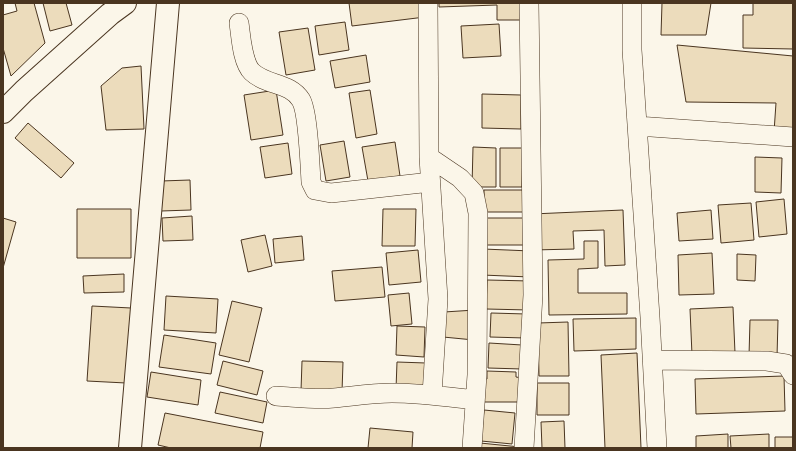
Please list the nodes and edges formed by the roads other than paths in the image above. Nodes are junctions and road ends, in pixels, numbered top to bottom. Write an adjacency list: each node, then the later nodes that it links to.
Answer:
1 (125, 3): 7 (main road)
2 (168, 3): 17 (main road)
3 (428, 3): 10 (street)
4 (529, 3): 19 (street)
5 (632, 3): 8 (street)
6 (238, 23): 11 (street)
7 (3, 112)
8 (637, 126): 9 (street); 12 (street)
9 (793, 137)
10 (429, 157): 11 (street); 16 (street)
11 (431, 182): 14 (street)
12 (652, 360): 13 (street); 20 (street)
13 (793, 375)
14 (432, 395): 15 (street); 16 (street)
15 (276, 396)
16 (475, 400): 18 (street)
17 (130, 448)
18 (472, 448)
19 (524, 448)
20 (657, 448)

